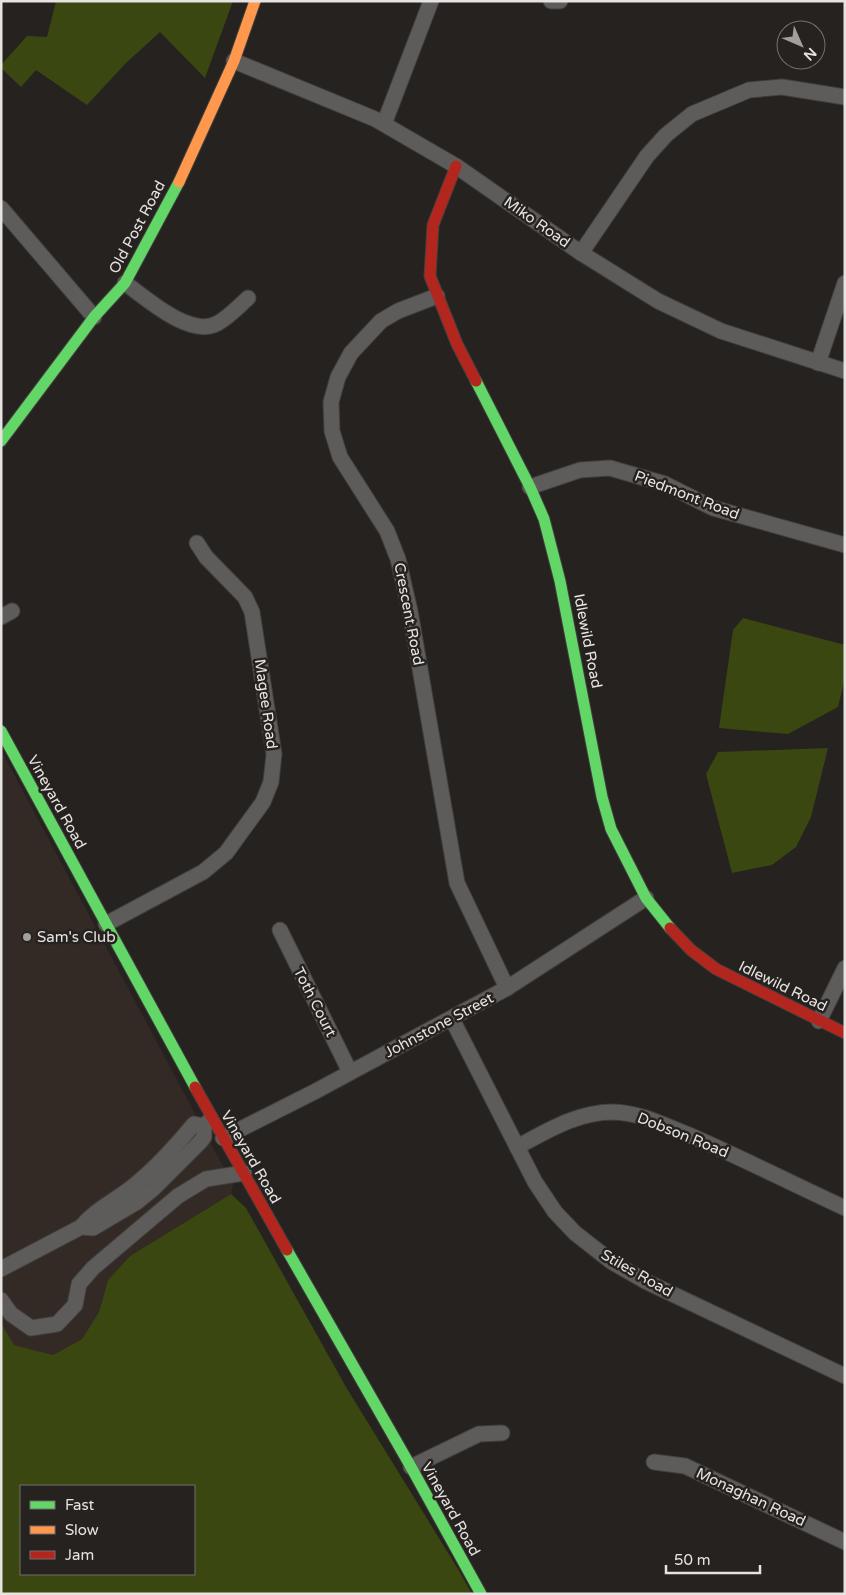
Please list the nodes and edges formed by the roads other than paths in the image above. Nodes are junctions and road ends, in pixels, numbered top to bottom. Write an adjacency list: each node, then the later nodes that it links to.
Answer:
1 (255, 1): 5 (street, Old Post Road)
2 (431, 1): 7 (street)
3 (551, 1): 4 (street)
4 (560, 1)
5 (234, 61): 7 (street, Miko Road); 11 (street, Old Post Road)
6 (845, 97): 10 (street)
7 (384, 124): 8 (street, Miko Road)
8 (456, 166): 10 (street, Miko Road); 13 (street, Idlewild Road)
9 (1, 208): 15 (street)
10 (581, 253): 16 (street, Miko Road)
11 (125, 283): 14 (street); 15 (street, Old Post Road)
12 (845, 283): 16 (street)
13 (437, 296): 19 (street, Idlewild Road); 27 (street, Crescent Road)
14 (248, 298)
15 (94, 317): 18 (street, Old Post Road)
16 (818, 363): 17 (street, Miko Road)
17 (845, 371)
18 (2, 440)
19 (530, 488): 21 (street, Piedmont Road); 23 (street, Idlewild Road)
20 (197, 543): 24 (street, Magee Road)
21 (845, 545)
22 (1, 731): 24 (street, Vineyard Road)
23 (646, 898): 27 (street, Johnstone Street); 29 (street, Idlewild Road)
24 (106, 924): 32 (street, Vineyard Road)
25 (280, 930): 31 (street, Toth Court)
26 (845, 968): 29 (street)
27 (507, 988): 28 (street, Johnstone Street)
28 (452, 1018): 31 (street, Johnstone Street); 34 (street, Stiles Road)
29 (818, 1020): 30 (street, Idlewild Road)
30 (845, 1033)
31 (350, 1072): 33 (street, Johnstone Street)
32 (208, 1122): 33 (street, Vineyard Road); 37 (street)
33 (223, 1138): 35 (street, Vineyard Road)
34 (517, 1147): 36 (street, Dobson Road); 39 (street, Stiles Road)
35 (244, 1173): 38 (street); 42 (street, Vineyard Road)
36 (845, 1208)
37 (1, 1269)
38 (1, 1300)
39 (845, 1376)
40 (502, 1433): 42 (street)
41 (654, 1462): 43 (street, Monaghan Road)
42 (411, 1467): 44 (street, Vineyard Road)
43 (845, 1542)
44 (481, 1594)

